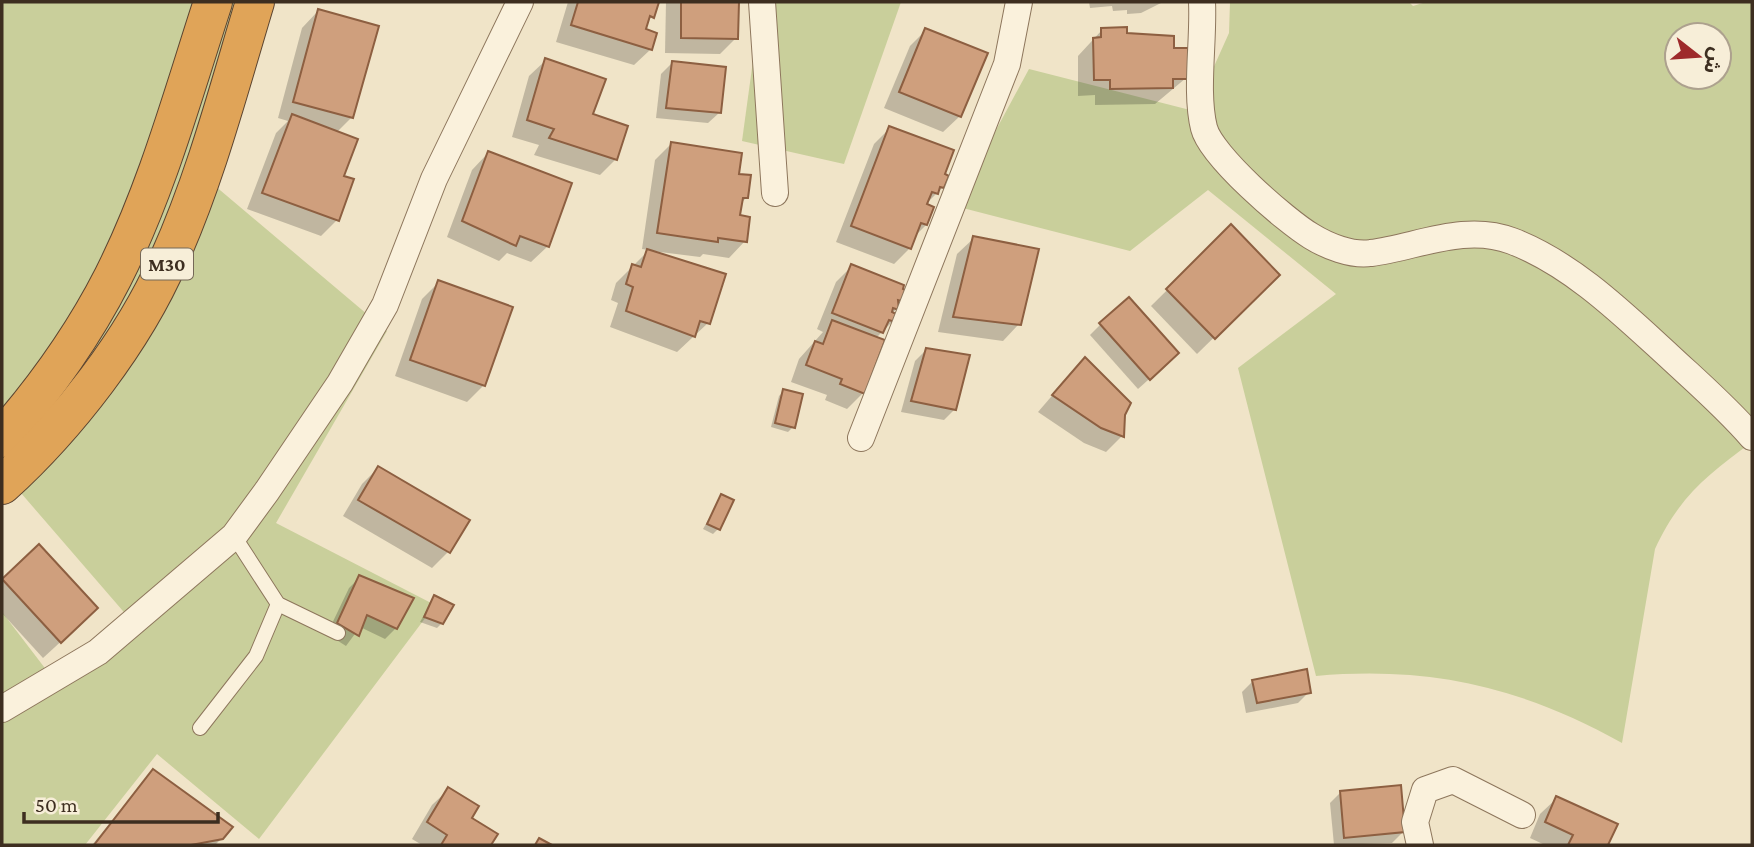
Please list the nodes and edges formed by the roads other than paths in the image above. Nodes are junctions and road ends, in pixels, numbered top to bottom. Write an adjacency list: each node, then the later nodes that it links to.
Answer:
1 (213, 2): 9 (highway, M30)
2 (256, 2): 11 (highway, M30)
3 (520, 2): 12 (street)
4 (762, 2): 7 (street)
5 (1019, 2): 10 (street)
6 (1202, 2): 8 (street)
7 (775, 193)
8 (1752, 437)
9 (2, 438)
10 (861, 438)
11 (2, 485)
12 (234, 536): 13 (lane); 15 (street)
13 (278, 604): 14 (lane); 16 (lane)
14 (338, 633)
15 (2, 709)
16 (200, 728)
17 (1522, 815): 18 (street)
18 (1420, 845)

